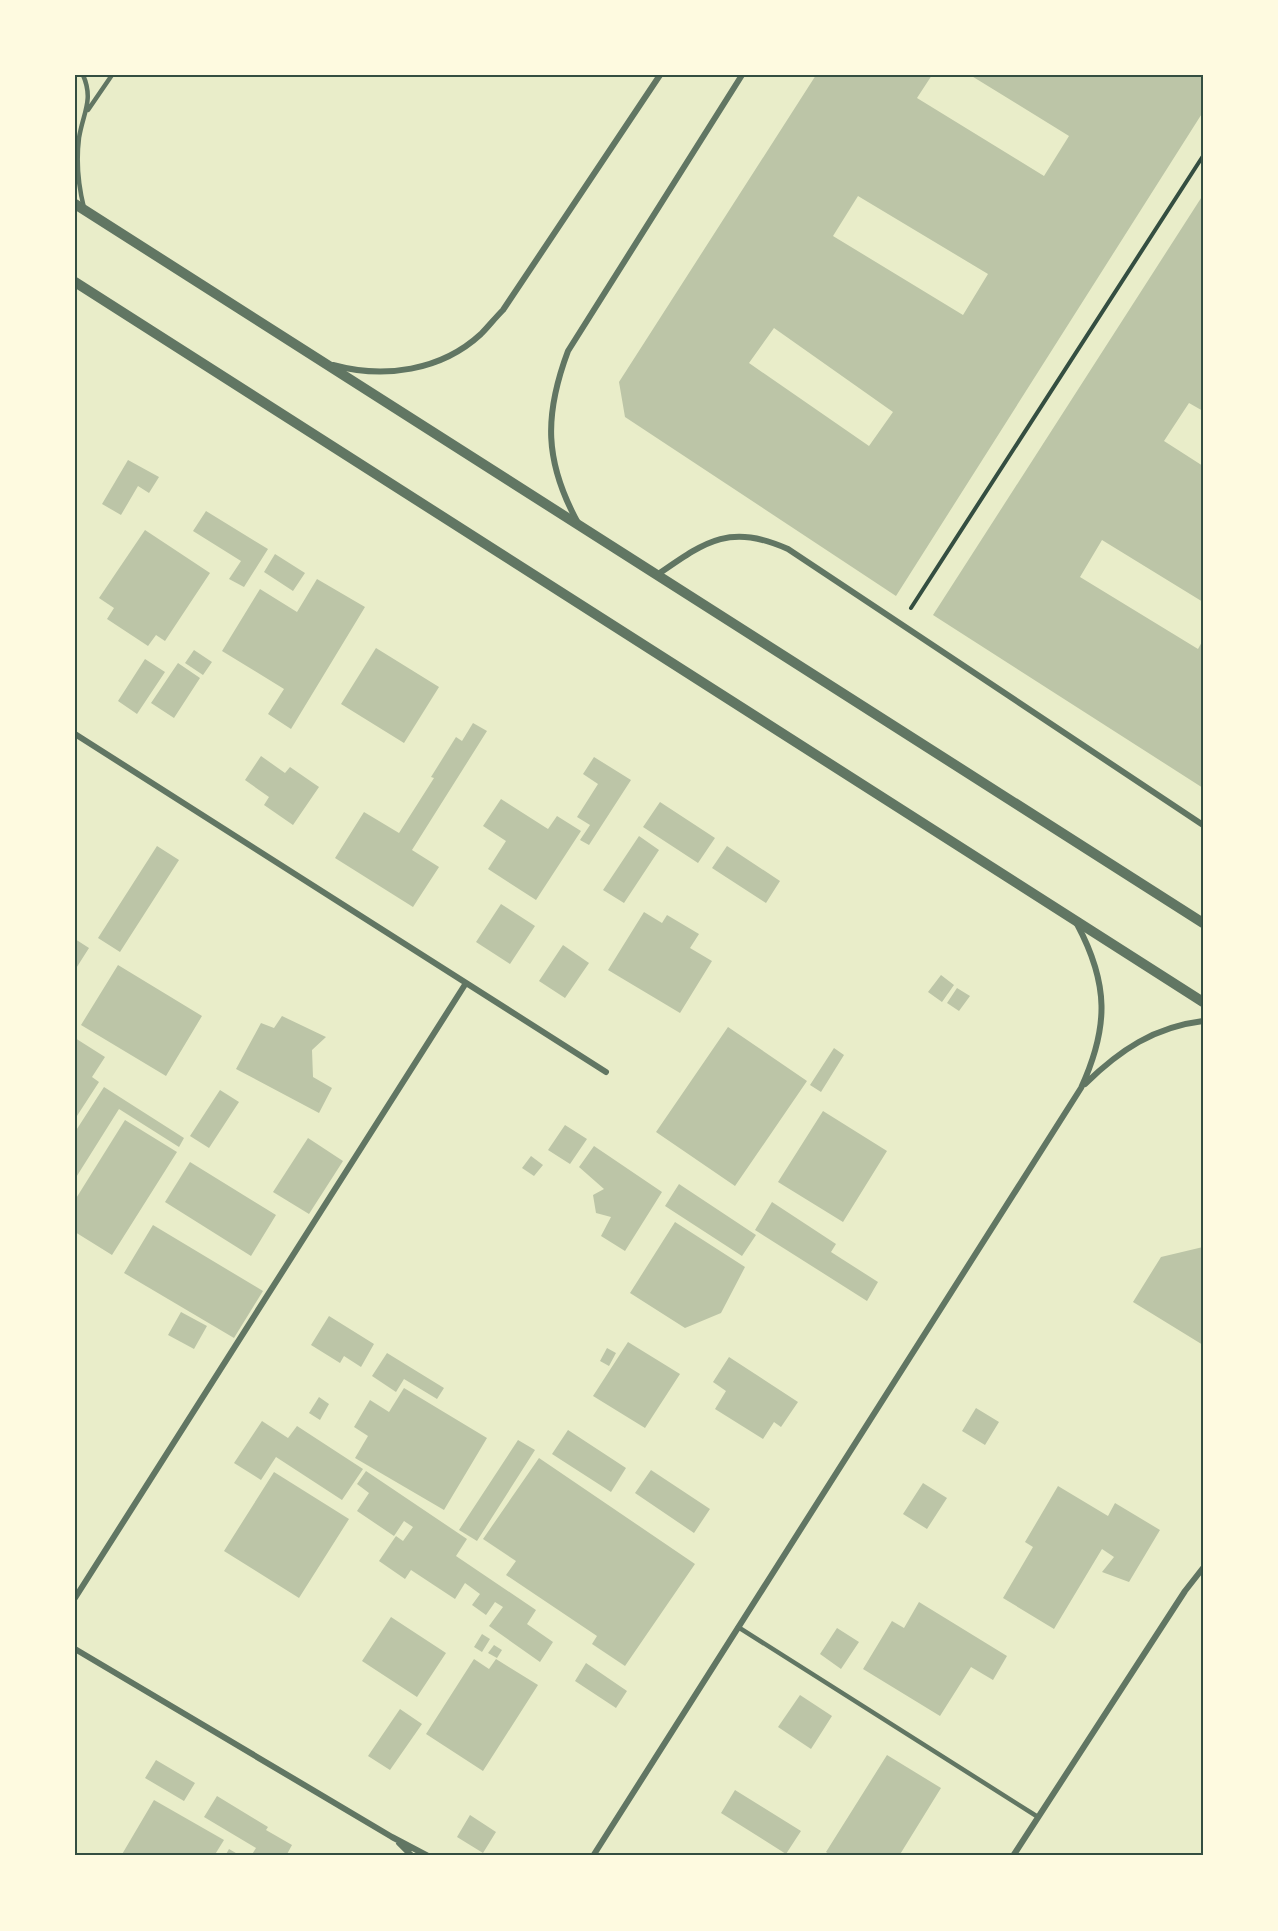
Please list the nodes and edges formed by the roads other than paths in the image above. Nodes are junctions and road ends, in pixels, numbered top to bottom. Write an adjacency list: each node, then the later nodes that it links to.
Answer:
1 (83, 75): 5 (lane)
2 (112, 75): 5 (lane)
3 (660, 75): 8 (street)
4 (742, 75): 9 (street)
5 (86, 112): 6 (lane)
6 (80, 207): 8 (street)
7 (75, 282): 13 (street)
8 (321, 362): 9 (street)
9 (580, 526): 10 (street)
10 (657, 575): 12 (street); 14 (street)
11 (75, 734): 15 (street)
12 (1203, 825)
13 (1076, 922): 16 (street); 19 (street)
14 (1203, 923)
15 (466, 983): 18 (street); 21 (street)
16 (1203, 1002)
17 (1203, 1021): 19 (street)
18 (606, 1072)
19 (1081, 1088): 22 (street)
20 (1203, 1569): 24 (street)
21 (75, 1598)
22 (738, 1627): 24 (lane); 28 (street)
23 (75, 1649): 25 (street)
24 (1038, 1817): 29 (street)
25 (392, 1837): 26 (street); 27 (street)
26 (412, 1856)
27 (428, 1856)
28 (593, 1856)
29 (1013, 1856)

